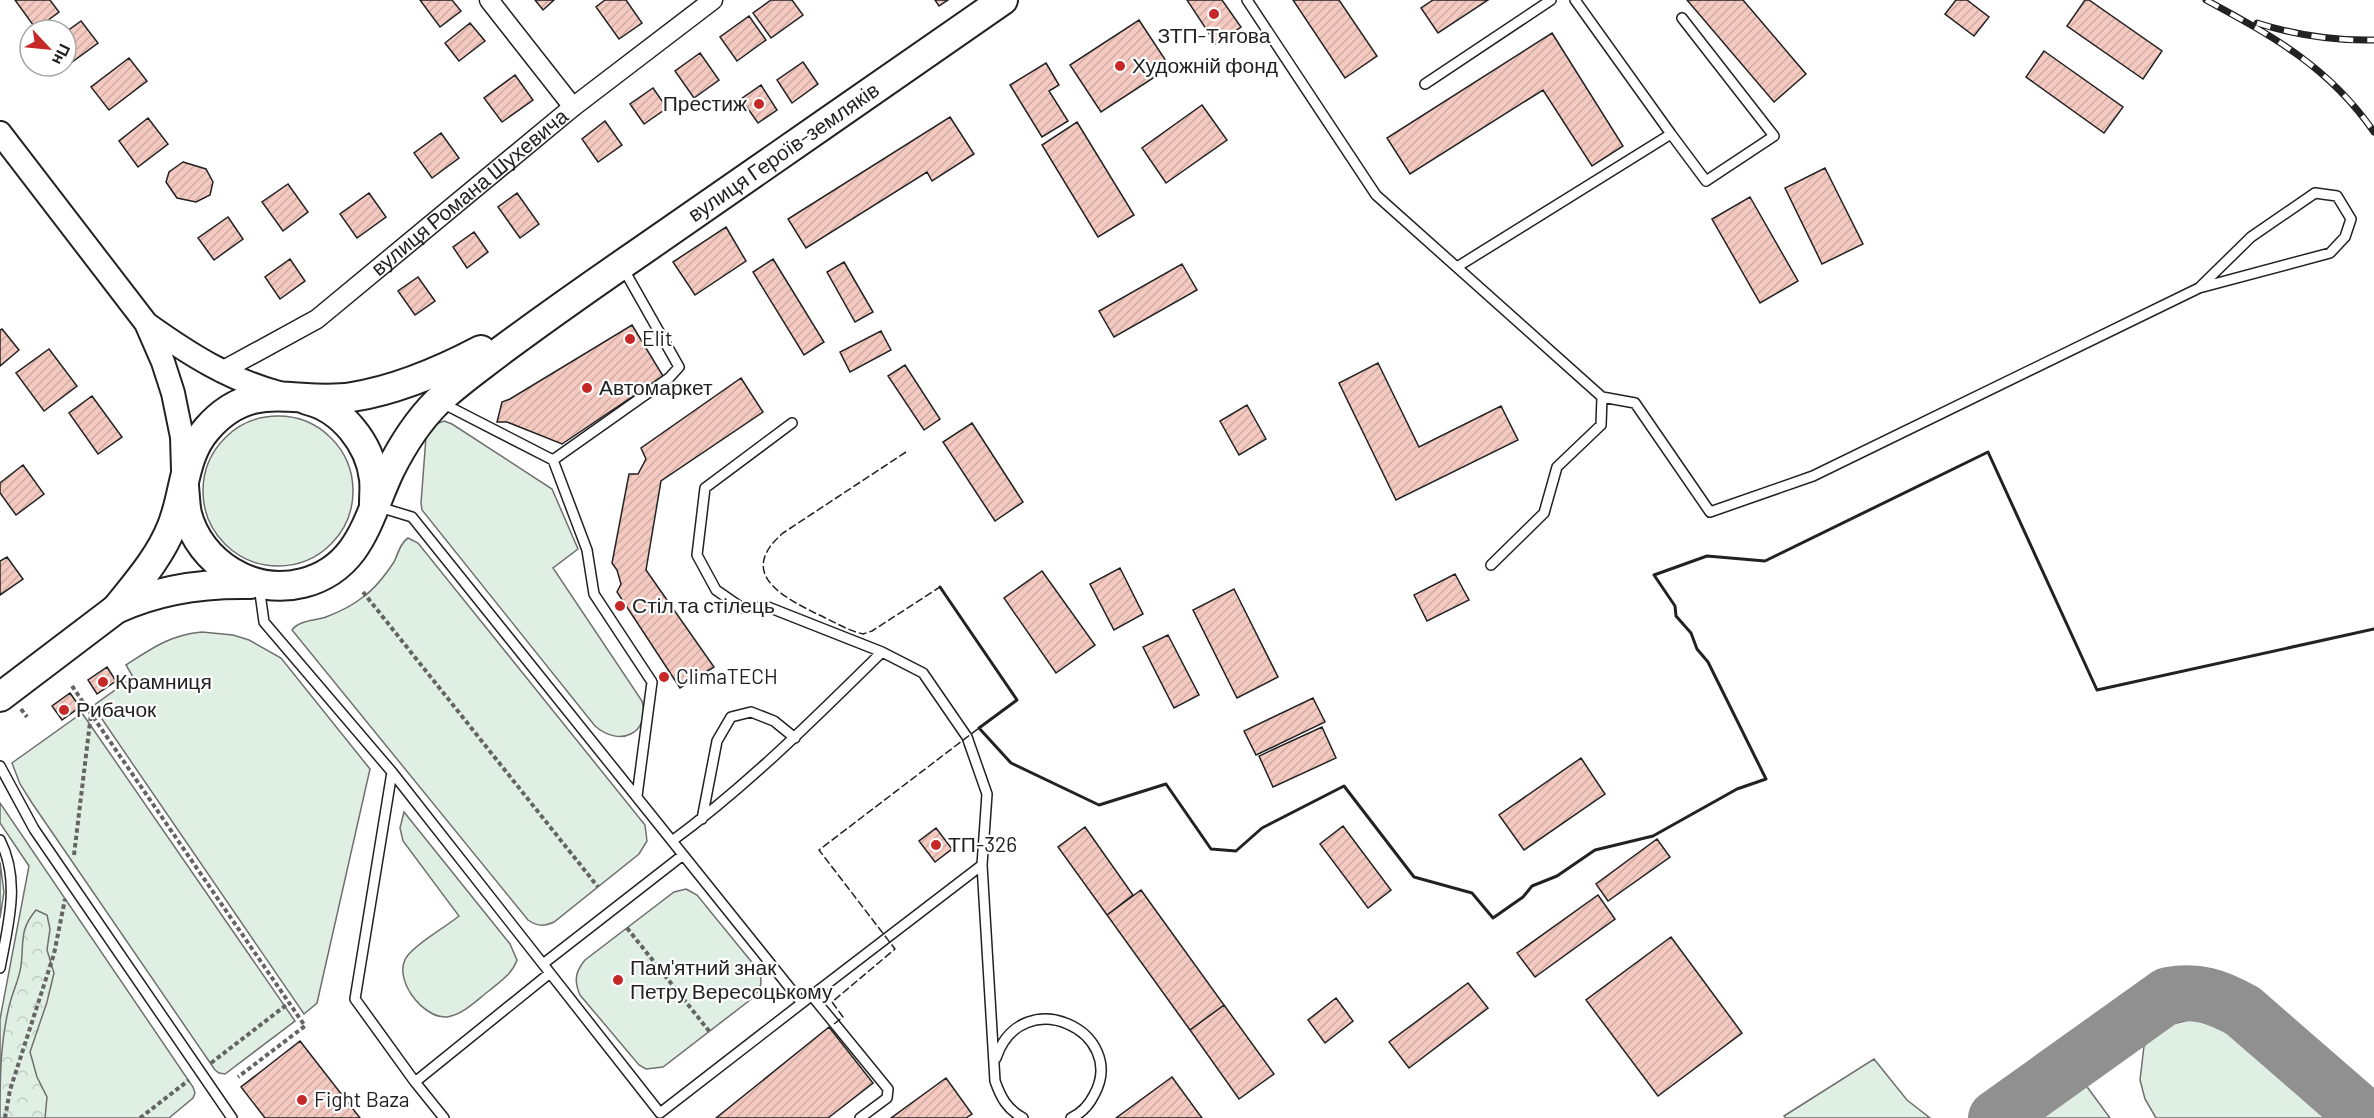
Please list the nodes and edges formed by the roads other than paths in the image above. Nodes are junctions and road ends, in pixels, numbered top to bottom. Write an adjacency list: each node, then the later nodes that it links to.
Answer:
1 (489, 0): 9 (street)
2 (713, 0): 9 (street, вулиця Романа Шухевича)
3 (1003, 0): 12 (main road, вулиця Героїв-земляків)
4 (1247, 0): 13 (lane)
5 (1551, 0): 8 (lane)
6 (1575, 0): 11 (lane)
7 (1682, 18): 11 (lane)
8 (1425, 84)
9 (573, 107): 17 (street, вулиця Романа Шухевича)
10 (0, 133): 16 (street)
11 (1671, 134): 13 (lane)
12 (622, 265): 15 (main road, вулиця Героїв-земляків); 22 (lane)
13 (1457, 267): 19 (lane)
14 (2199, 288): 14 (lane); 19 (lane)
15 (564, 304): 18 (main road); 20 (main road)
16 (146, 323): 17 (street); 23 (street)
17 (220, 372): 18 (street)
18 (289, 396): 23 (main road); 24 (main road)
19 (1602, 397): 25 (lane)
20 (437, 402): 22 (lane); 24 (main road)
21 (792, 423): 28 (lane)
22 (553, 459): 33 (lane)
23 (184, 486): 26 (main road); 27 (main road)
24 (374, 505): 26 (main road); 33 (lane)
25 (1491, 565)
26 (258, 584): 27 (main road); 32 (lane)
27 (116, 609): 29 (main road)
28 (882, 652): 30 (lane); 38 (lane)
29 (0, 697)
30 (795, 738): 34 (lane); 34 (lane)
31 (0, 766): 48 (lane)
32 (392, 772): 39 (lane); 45 (lane)
33 (637, 796): 36 (lane)
34 (702, 819): 36 (lane)
35 (0, 840): 40 (lane)
36 (672, 841): 37 (lane)
37 (683, 855): 39 (lane); 43 (lane)
38 (982, 865): 42 (lane); 44 (lane)
39 (543, 964): 41 (lane)
40 (0, 968)
41 (550, 973): 45 (lane); 46 (lane)
42 (812, 996): 43 (lane); 50 (lane)
43 (802, 1003): 46 (lane)
44 (995, 1063): 47 (lane); 52 (lane)
45 (415, 1082): 49 (lane)
46 (656, 1115)
47 (1008, 1115): 51 (lane)
48 (232, 1118)
49 (444, 1118)
50 (861, 1118)
51 (1023, 1118)
52 (1071, 1118)

